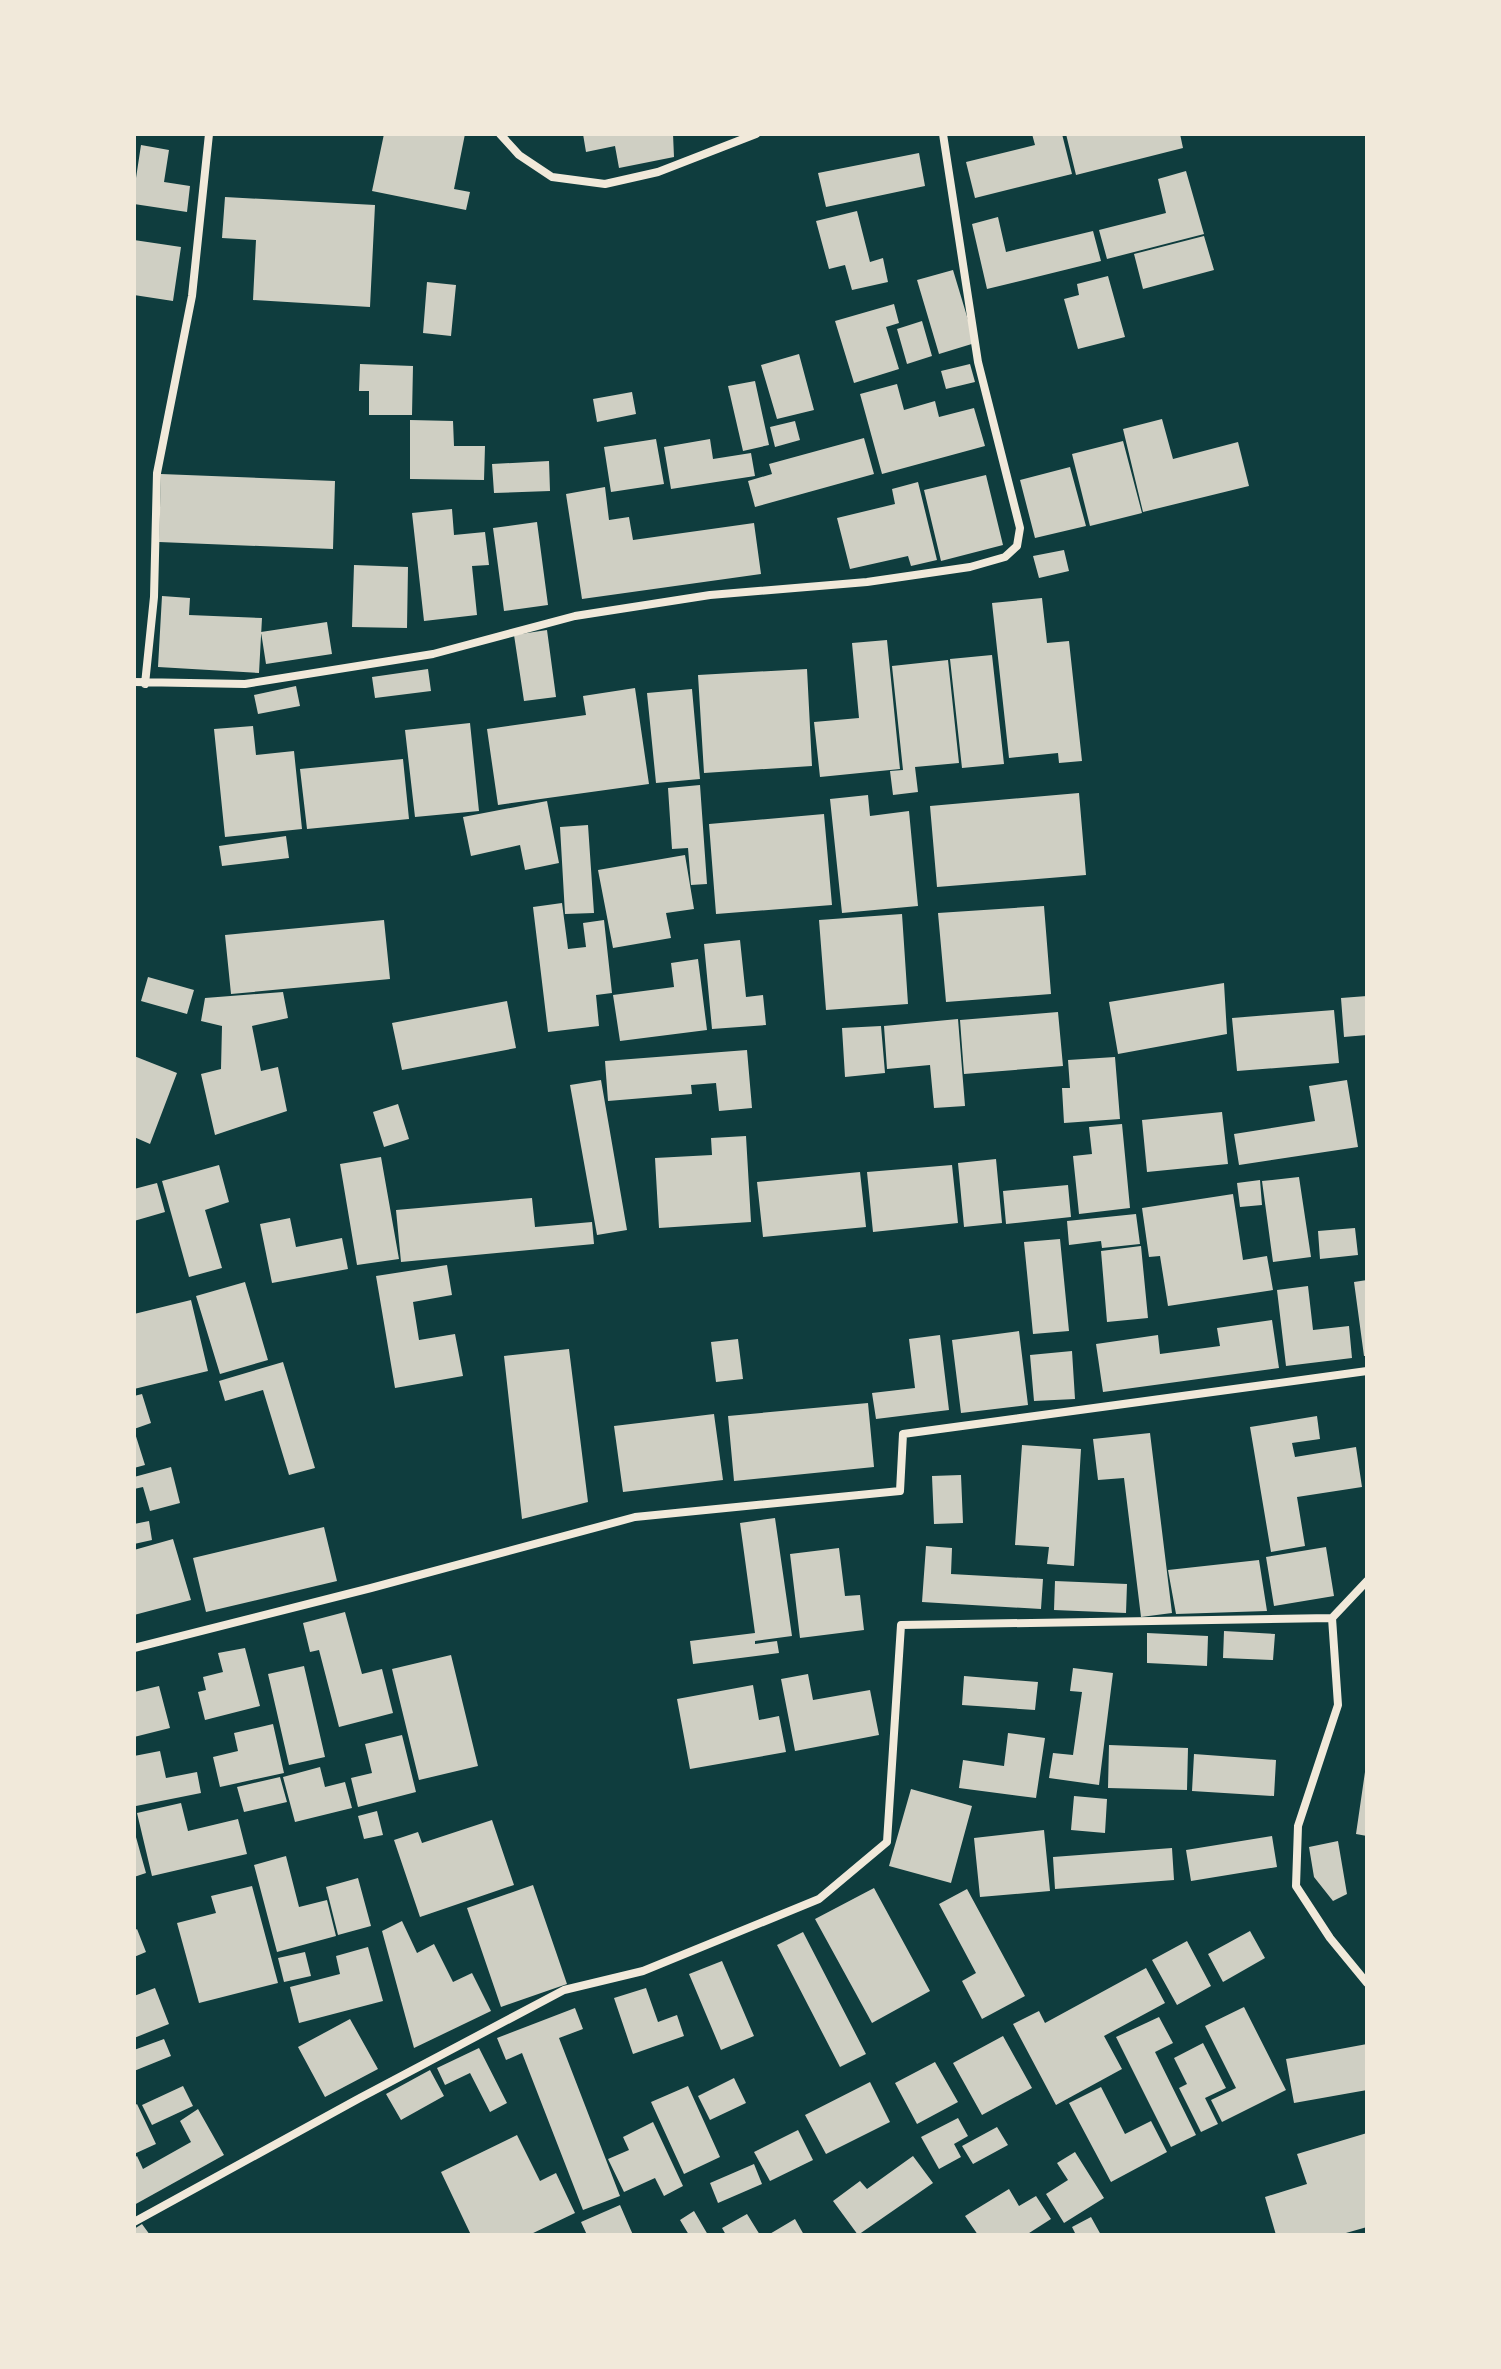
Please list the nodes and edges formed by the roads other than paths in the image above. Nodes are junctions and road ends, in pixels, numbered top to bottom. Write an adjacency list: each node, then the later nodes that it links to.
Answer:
1 (209, 134): 6 (street)
2 (500, 134): 3 (street)
3 (756, 134)
4 (943, 134): 6 (street)
5 (134, 682): 6 (street)
6 (145, 684)
7 (1367, 1371): 10 (street)
8 (1367, 1581): 9 (street)
9 (1332, 1618): 11 (street); 12 (street)
10 (134, 1648)
11 (1367, 1983)
12 (134, 2222)

